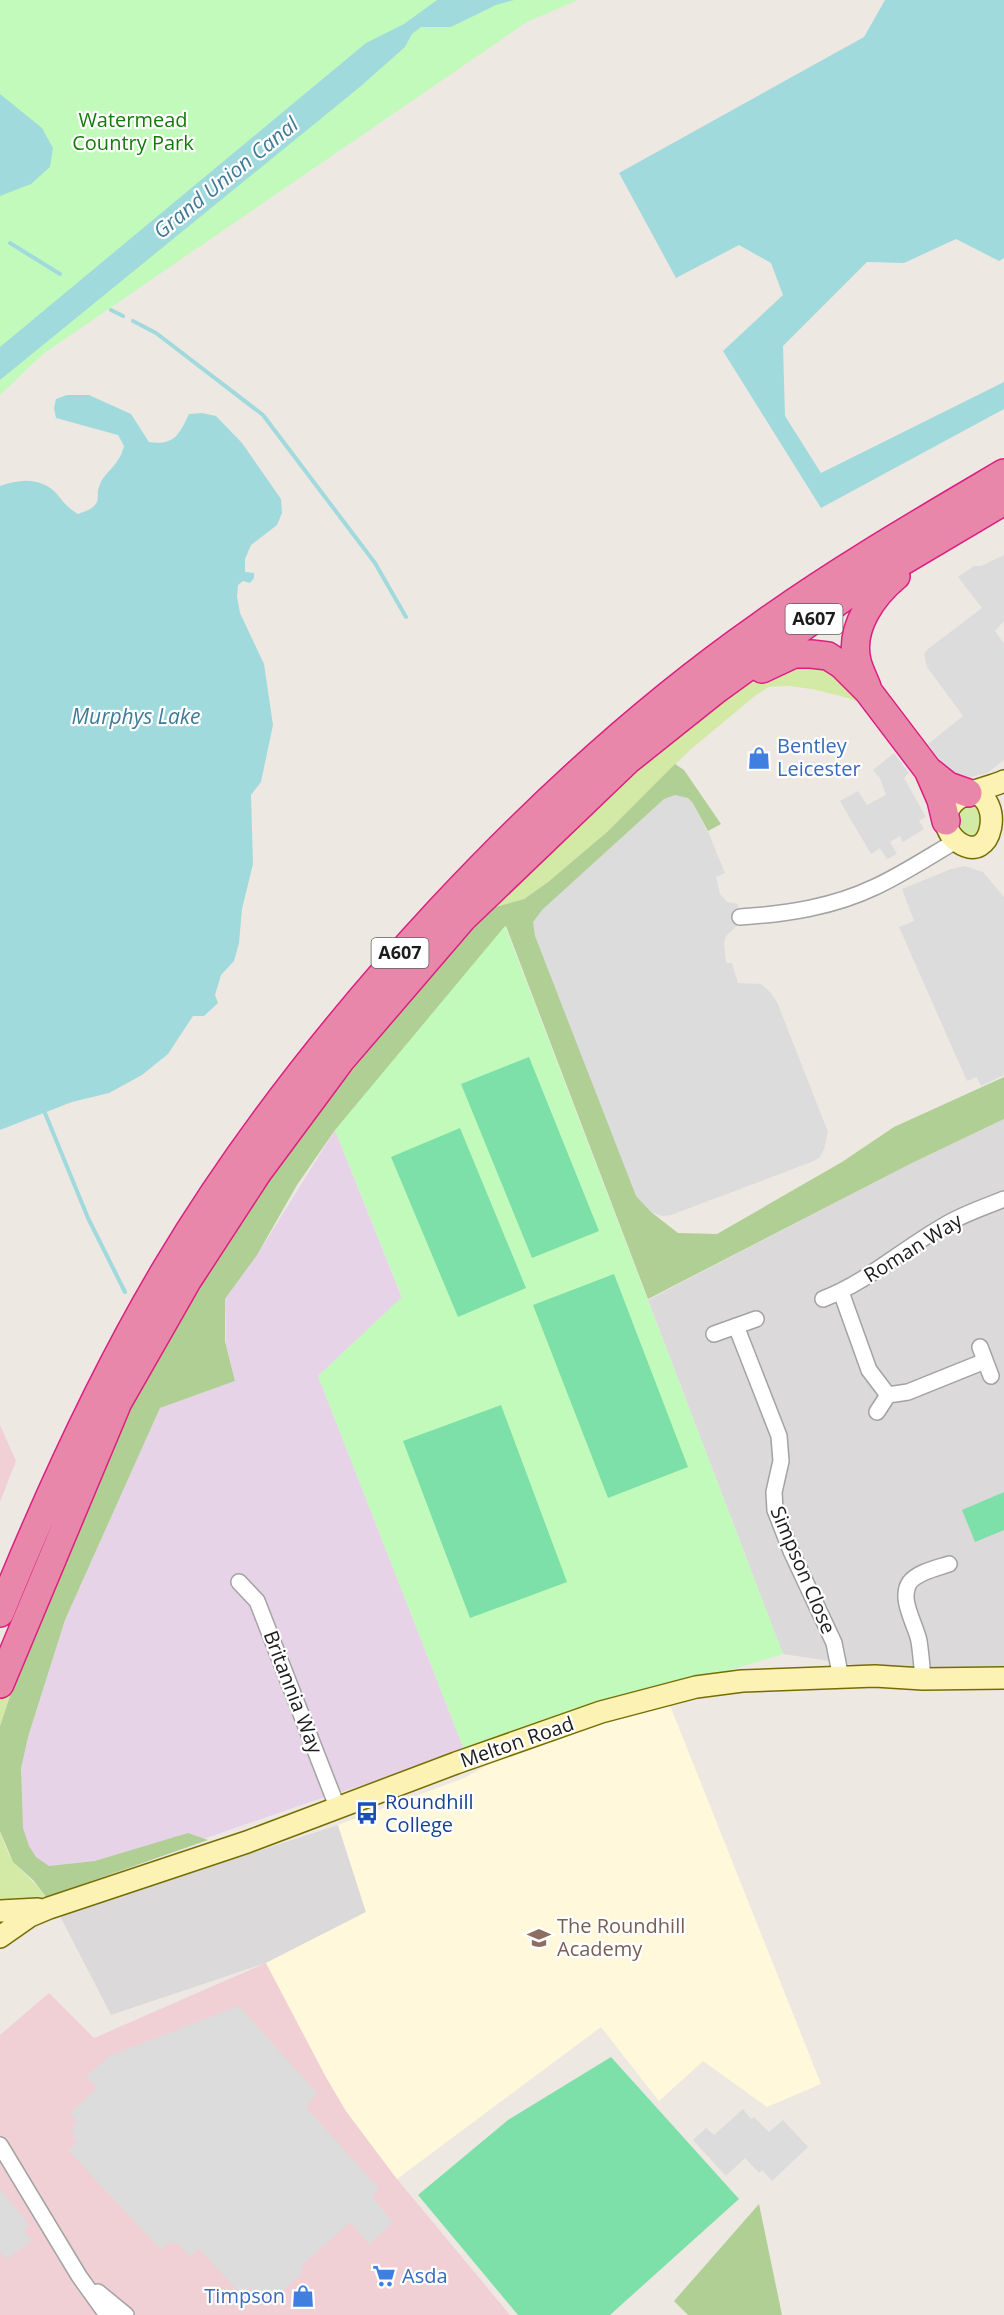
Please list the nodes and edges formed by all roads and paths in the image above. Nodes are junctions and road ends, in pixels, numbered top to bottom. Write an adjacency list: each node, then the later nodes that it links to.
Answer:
1 (1004, 473): 23 (highway, A607)
2 (1004, 501): 3 (highway, A607)
3 (937, 541): 4 (highway); 5 (highway, A607)
4 (868, 691): 5 (highway); 6 (highway)
5 (697, 705): 27 (highway, A607)
6 (928, 770): 8 (highway); 10 (highway)
7 (1004, 781): 8 (street)
8 (970, 793): 9 (street); 10 (street)
9 (1002, 814): 10 (street)
10 (951, 831): 11 (street)
11 (740, 917)
12 (1004, 1199): 13 (street, Roman Way)
13 (841, 1292): 14 (street, Roman Way); 19 (street)
14 (823, 1299)
15 (756, 1319): 16 (street)
16 (736, 1326): 17 (street); 25 (street, Simpson Close)
17 (714, 1334)
18 (991, 1376): 19 (street)
19 (888, 1395): 20 (street)
20 (877, 1412)
21 (949, 1564): 26 (street)
22 (238, 1582): 28 (street, Britannia Way)
23 (0, 1613)
24 (1004, 1677): 26 (street, Melton Road)
25 (841, 1678): 26 (street, Melton Road); 28 (street, Melton Road)
26 (923, 1679)
27 (0, 1684)
28 (338, 1809): 29 (street, Melton Road)
29 (50, 1908): 30 (street, Melton Road); 31 (street, Melton Road)
30 (0, 1911)
31 (0, 1937)
32 (0, 2145): 33 (street)
33 (79, 2276): 34 (street); 35 (street)
34 (107, 2315)
35 (126, 2315)

